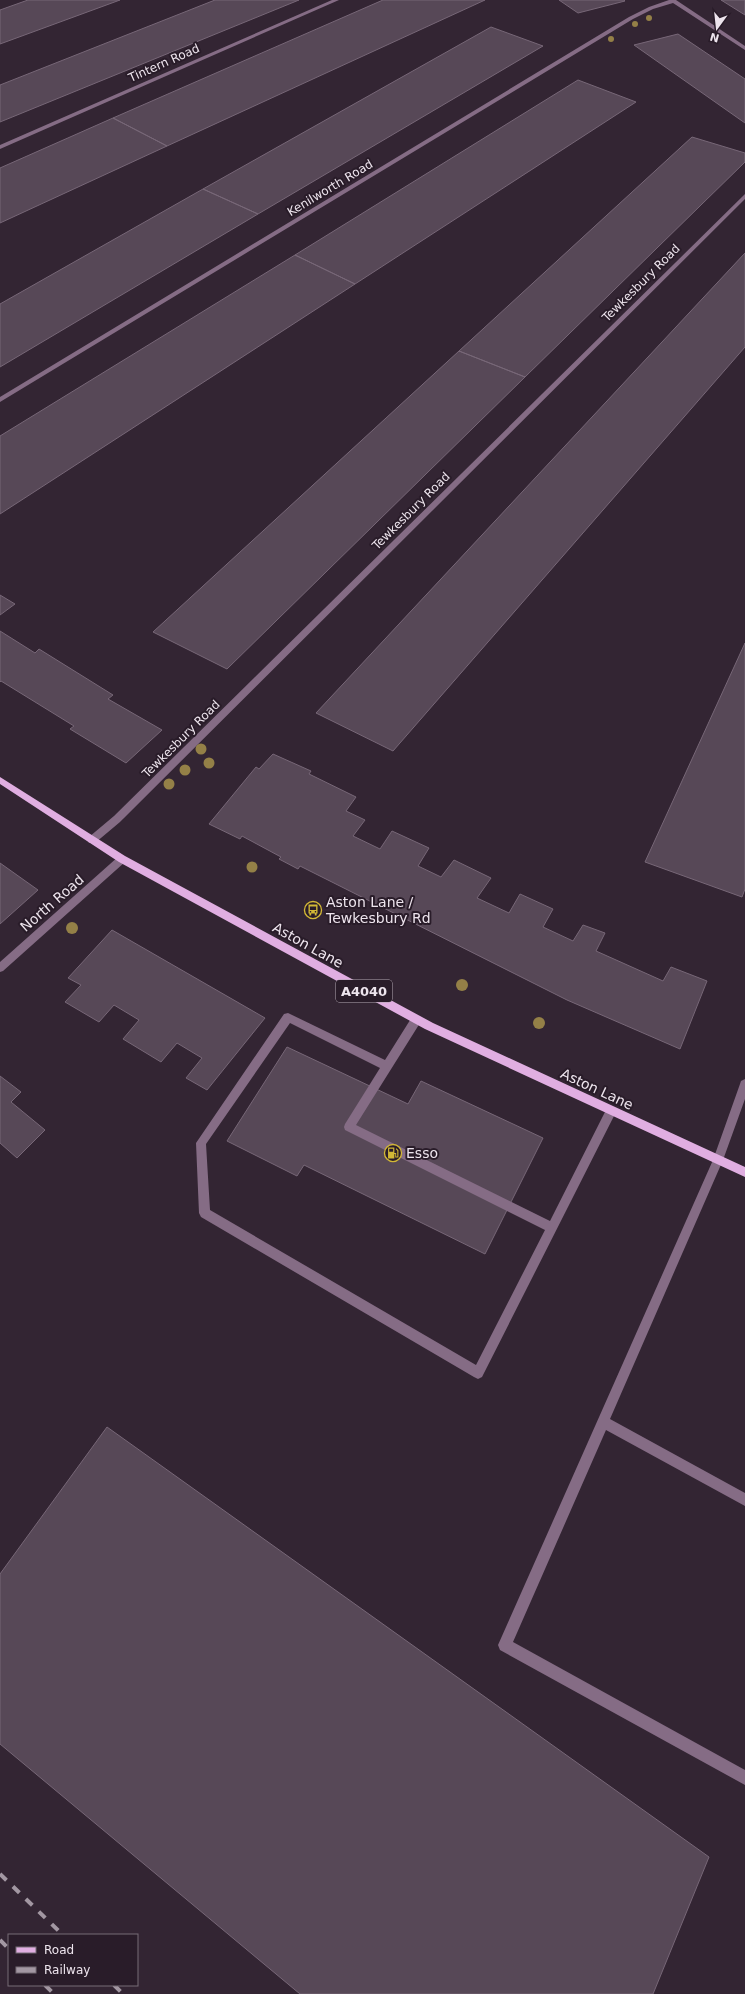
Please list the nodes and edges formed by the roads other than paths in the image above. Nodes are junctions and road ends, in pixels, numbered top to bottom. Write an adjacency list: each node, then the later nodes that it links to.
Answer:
1 (336, 0): 4 (street, Tintern Road)
2 (673, 0): 3 (street); 6 (street, Kenilworth Road)
3 (745, 48)
4 (0, 147)
5 (745, 196): 8 (street, Tewkesbury Road)
6 (0, 400)
7 (0, 780): 8 (main road, Aston Lane / A4040)
8 (92, 840): 9 (main road, Aston Lane / A4040)
9 (122, 859): 10 (street, North Road); 11 (main road, Aston Lane / A4040)
10 (0, 968)
11 (416, 1020): 12 (street); 14 (main road, Aston Lane / A4040)
12 (387, 1066): 17 (street); 17 (street)
13 (745, 1084): 15 (street)
14 (611, 1111): 15 (main road, Aston Lane / A4040); 17 (street)
15 (718, 1160): 16 (main road, Aston Lane / A4040); 18 (street)
16 (745, 1172)
17 (552, 1228)
18 (603, 1422): 19 (street); 20 (street)
19 (745, 1500)
20 (745, 1778)

